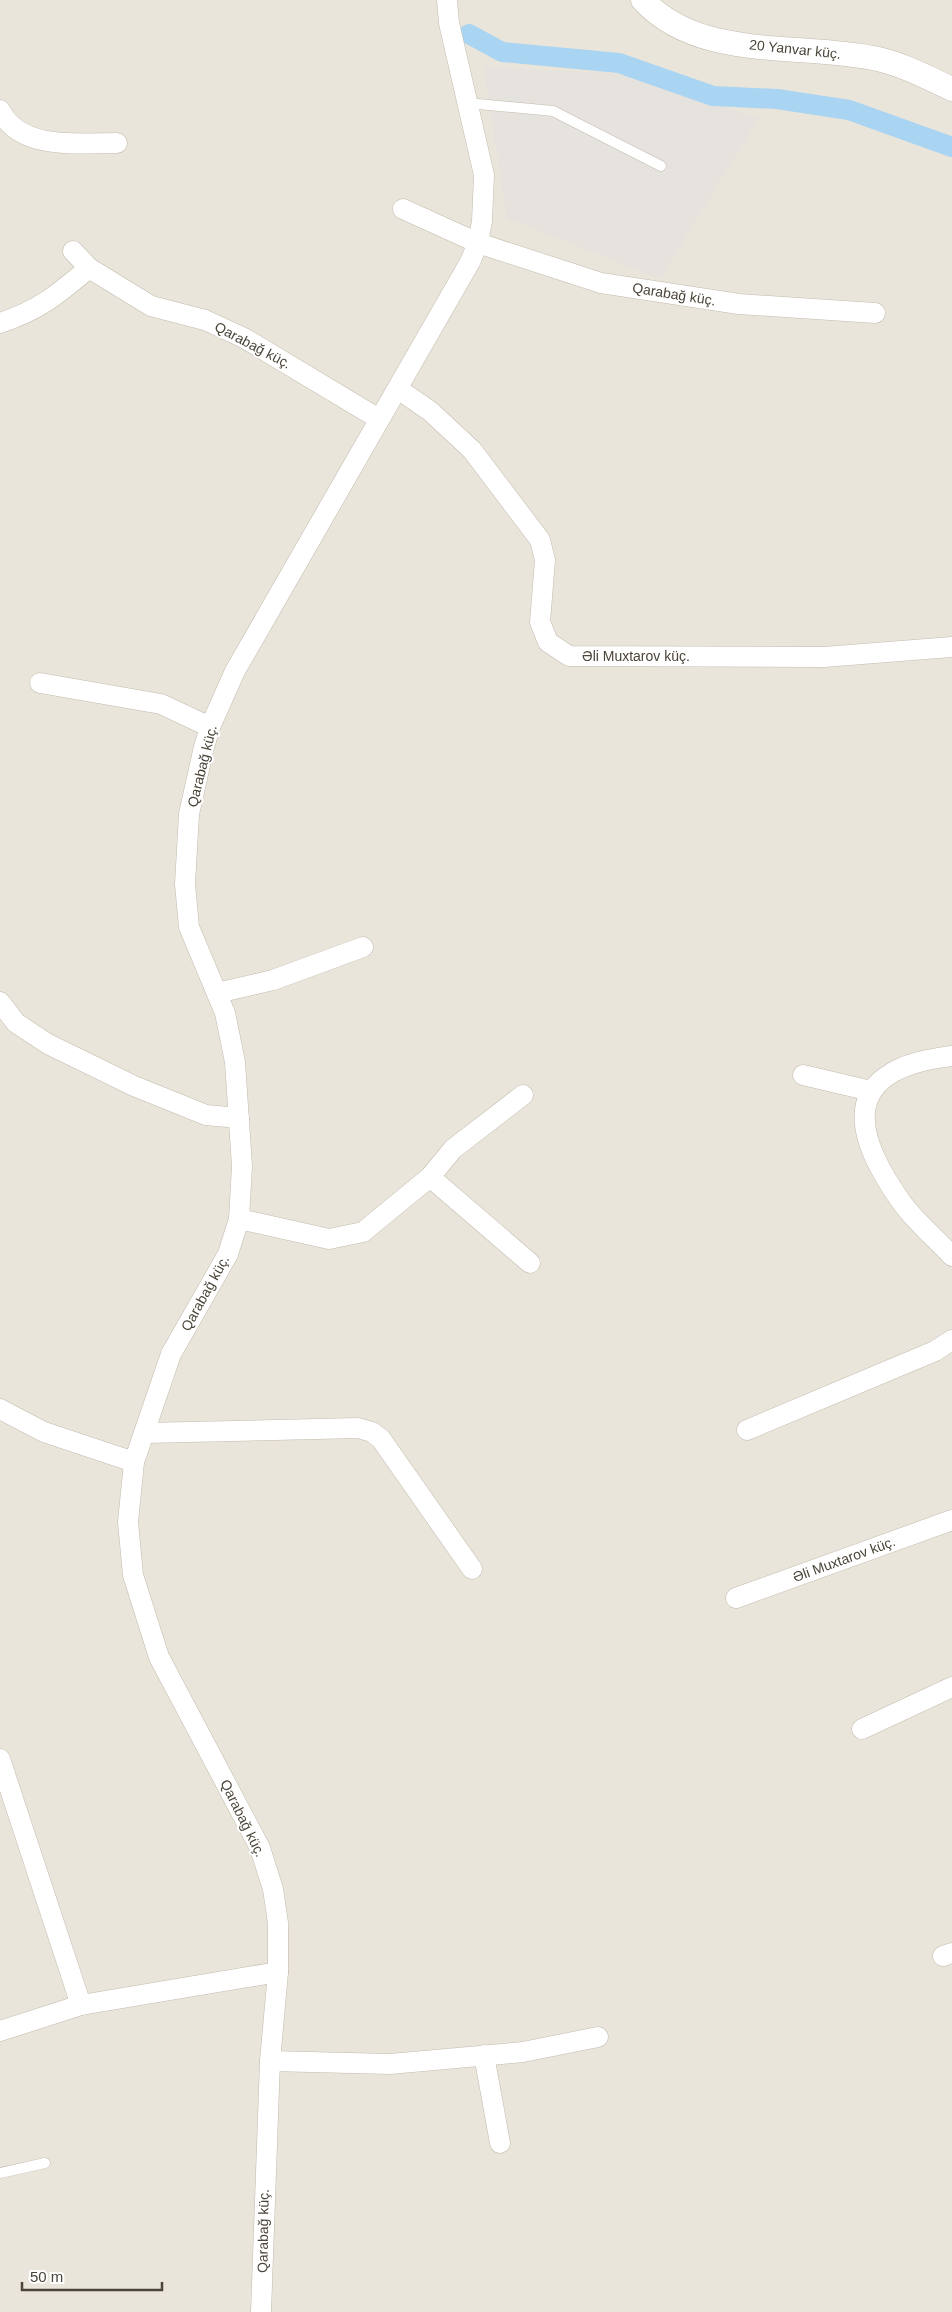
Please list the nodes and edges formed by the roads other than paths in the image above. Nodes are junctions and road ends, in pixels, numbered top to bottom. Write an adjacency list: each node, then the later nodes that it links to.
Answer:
1 (447, 0): 4 (street, Qarabağ küç.)
2 (643, 0): 3 (street, 20 Yanvar küç.)
3 (952, 89)
4 (467, 103): 7 (lane); 9 (street, Qarabağ küç.)
5 (0, 110): 6 (street)
6 (116, 143)
7 (661, 166)
8 (403, 210): 9 (street, Qarabağ küç.)
9 (478, 242): 12 (street, Qarabağ küç.); 14 (street, Qarabağ küç.)
10 (73, 251): 11 (street, Qarabağ küç.)
11 (89, 268): 13 (street); 15 (street, Qarabağ küç.)
12 (875, 314)
13 (0, 323)
14 (398, 389): 15 (street, Qarabağ küç.); 16 (street, Əli Muxtarov küç.)
15 (379, 419): 18 (street, Qarabağ küç.)
16 (952, 647)
17 (40, 683): 18 (street)
18 (210, 727): 20 (street, Qarabağ küç.)
19 (363, 947): 20 (street)
20 (216, 993): 26 (street, Qarabağ küç.)
21 (0, 1002): 26 (street)
22 (952, 1056): 24 (street)
23 (803, 1075): 24 (street)
24 (871, 1091): 29 (street)
25 (523, 1095): 27 (street)
26 (239, 1118): 28 (street, Qarabağ küç.)
27 (430, 1177): 28 (street); 30 (street)
28 (239, 1219): 34 (street, Qarabağ küç.)
29 (952, 1256)
30 (530, 1264)
31 (952, 1340): 33 (street)
32 (0, 1409): 35 (street)
33 (746, 1430)
34 (144, 1433): 35 (street, Qarabağ küç.); 37 (street)
35 (134, 1462): 42 (street, Qarabağ küç.)
36 (952, 1520): 38 (street, Əli Muxtarov küç.)
37 (472, 1569)
38 (736, 1598)
39 (952, 1687): 40 (street)
40 (862, 1728)
41 (0, 1759): 43 (street)
42 (278, 1972): 43 (street); 47 (street, Qarabağ küç.)
43 (81, 2005): 44 (street)
44 (0, 2031)
45 (598, 2037): 46 (street)
46 (484, 2056): 47 (street); 48 (street)
47 (270, 2061): 51 (street, Qarabağ küç.)
48 (500, 2143)
49 (45, 2164): 50 (lane)
50 (0, 2173)
51 (261, 2312)

